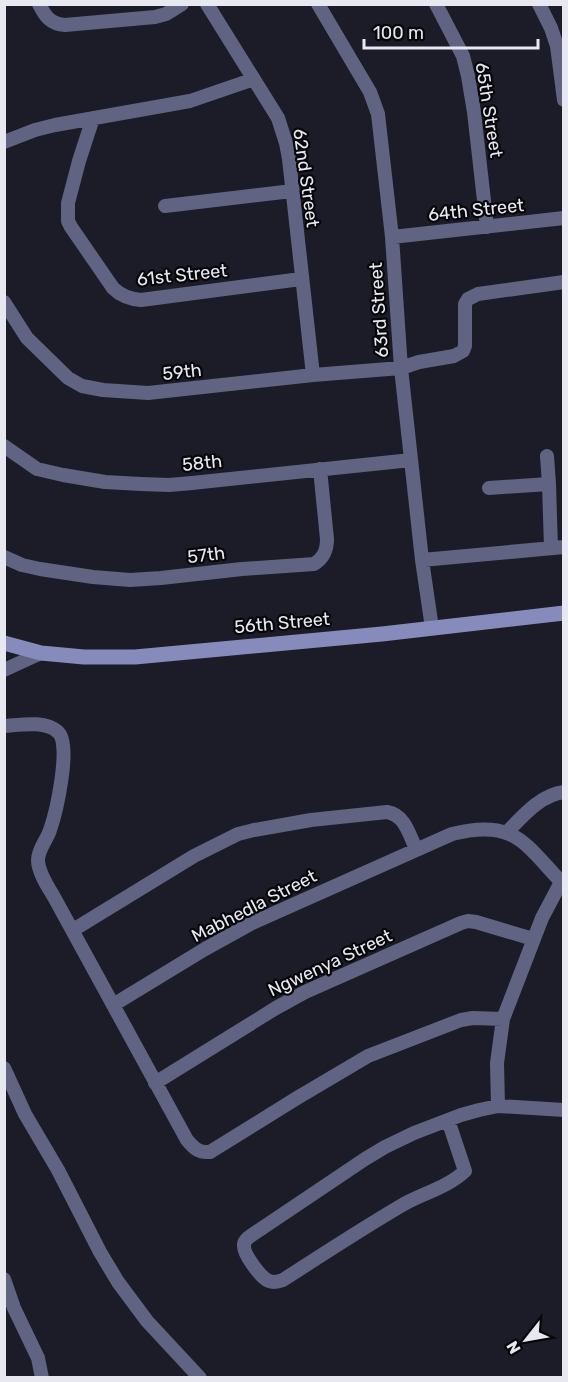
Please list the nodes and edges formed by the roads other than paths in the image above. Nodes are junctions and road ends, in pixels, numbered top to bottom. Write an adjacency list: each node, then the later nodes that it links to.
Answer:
1 (39, 4): 2 (street)
2 (182, 4)
3 (207, 4): 7 (street, 62nd Street)
4 (318, 4): 15 (street, 63rd Street)
5 (436, 4): 14 (street, 65th Street)
6 (539, 4): 8 (street)
7 (254, 79): 9 (street); 11 (street, 62nd Street)
8 (564, 100)
9 (93, 118): 10 (street); 16 (street, 61st Street)
10 (4, 142)
11 (292, 191): 12 (street); 16 (street, 62nd Street)
12 (165, 206)
13 (564, 219): 14 (street, 64th Street)
14 (487, 227): 15 (street, 64th Street)
15 (392, 237): 19 (street, 63rd Street)
16 (301, 279): 20 (street, 62nd Street)
17 (564, 282): 19 (street, 59th)
18 (4, 302): 20 (street, 59th)
19 (401, 368): 20 (street, 59th); 23 (street, 63rd Street)
20 (313, 375)
21 (4, 446): 24 (street, 58th)
22 (547, 456): 25 (street)
23 (411, 460): 24 (street, 58th); 29 (street, 63rd Street)
24 (320, 469): 28 (street, 57th)
25 (549, 484): 26 (street); 27 (street)
26 (489, 488)
27 (557, 547): 29 (street)
28 (4, 557)
29 (422, 560): 31 (street, 63rd Street)
30 (564, 613): 31 (street, 56th Street)
31 (432, 628): 33 (street, 56th Street)
32 (4, 643): 33 (street, 56th Street)
33 (41, 653): 34 (street)
34 (4, 670)
35 (4, 726): 40 (street)
36 (564, 792): 37 (street)
37 (507, 832): 38 (street, Mabhedla Street); 39 (street)
38 (416, 849): 40 (street); 42 (street, Mabhedla Street)
39 (562, 883): 41 (street)
40 (72, 930): 42 (street)
41 (534, 939): 43 (street); 45 (street, Ngwenya Street)
42 (113, 1005): 45 (street)
43 (503, 1019): 45 (street); 46 (street)
44 (4, 1068): 51 (street)
45 (155, 1083)
46 (498, 1106): 47 (street); 48 (street)
47 (564, 1110)
48 (448, 1120): 48 (street)
49 (4, 1279): 50 (street)
50 (42, 1377)
51 (200, 1377)

